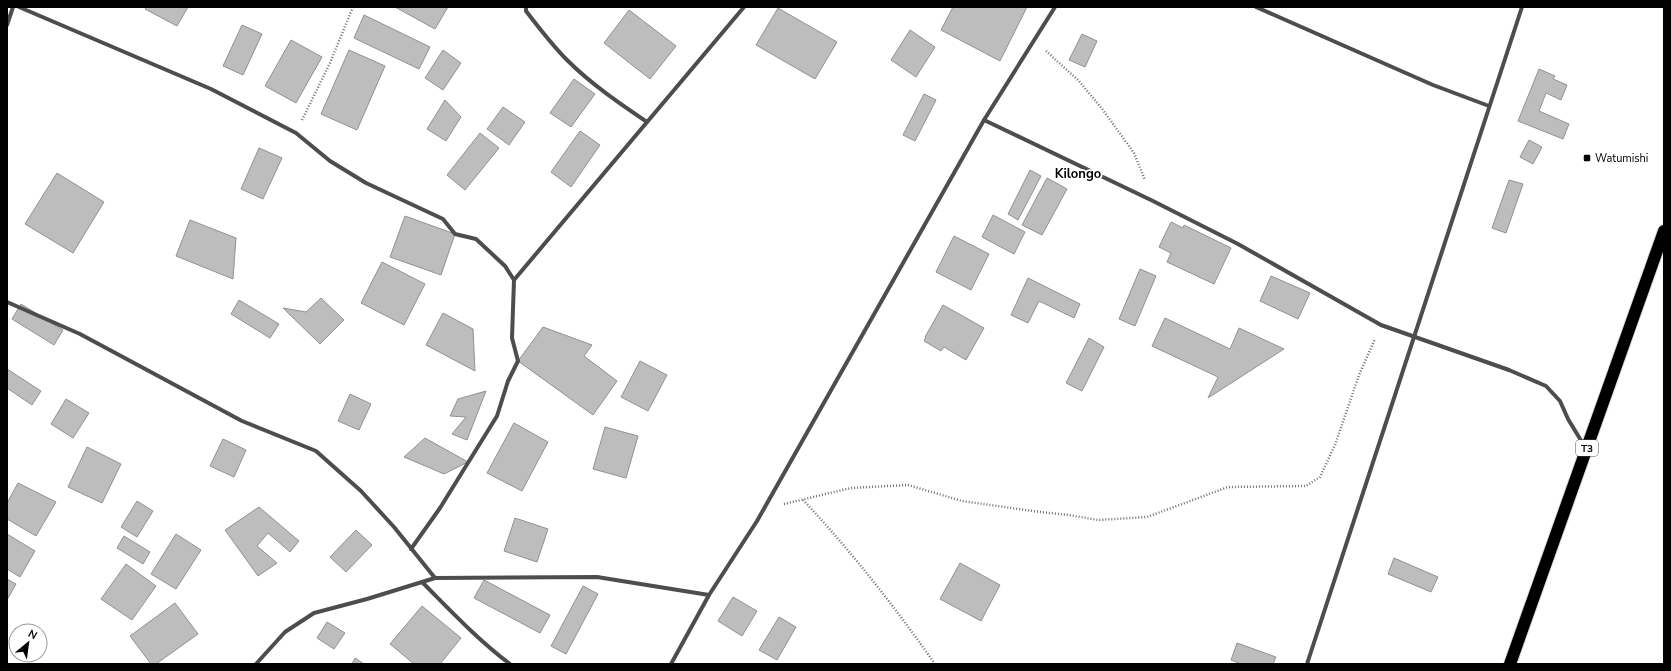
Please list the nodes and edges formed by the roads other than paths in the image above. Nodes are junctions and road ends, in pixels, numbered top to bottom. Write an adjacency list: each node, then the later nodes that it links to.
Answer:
1 (13, 7): 8 (street)
2 (19, 7): 13 (street)
3 (526, 7): 11 (street)
4 (744, 7): 11 (street)
5 (1055, 7): 10 (street)
6 (1256, 7): 9 (street)
7 (1522, 7): 9 (street)
8 (7, 25)
9 (1489, 106): 15 (street)
10 (984, 120): 15 (street); 20 (street)
11 (647, 122): 13 (street)
12 (1664, 232): 16 (highway, T3)
13 (514, 280): 17 (street)
14 (7, 302): 17 (street)
15 (1414, 337): 16 (street); 24 (street)
16 (1586, 449): 25 (highway, T3)
17 (411, 549): 18 (street)
18 (435, 578): 19 (street); 20 (street)
19 (422, 582): 21 (street); 22 (street)
20 (709, 595): 23 (street)
21 (256, 664)
22 (510, 664)
23 (671, 664)
24 (1306, 664)
25 (1510, 664)

